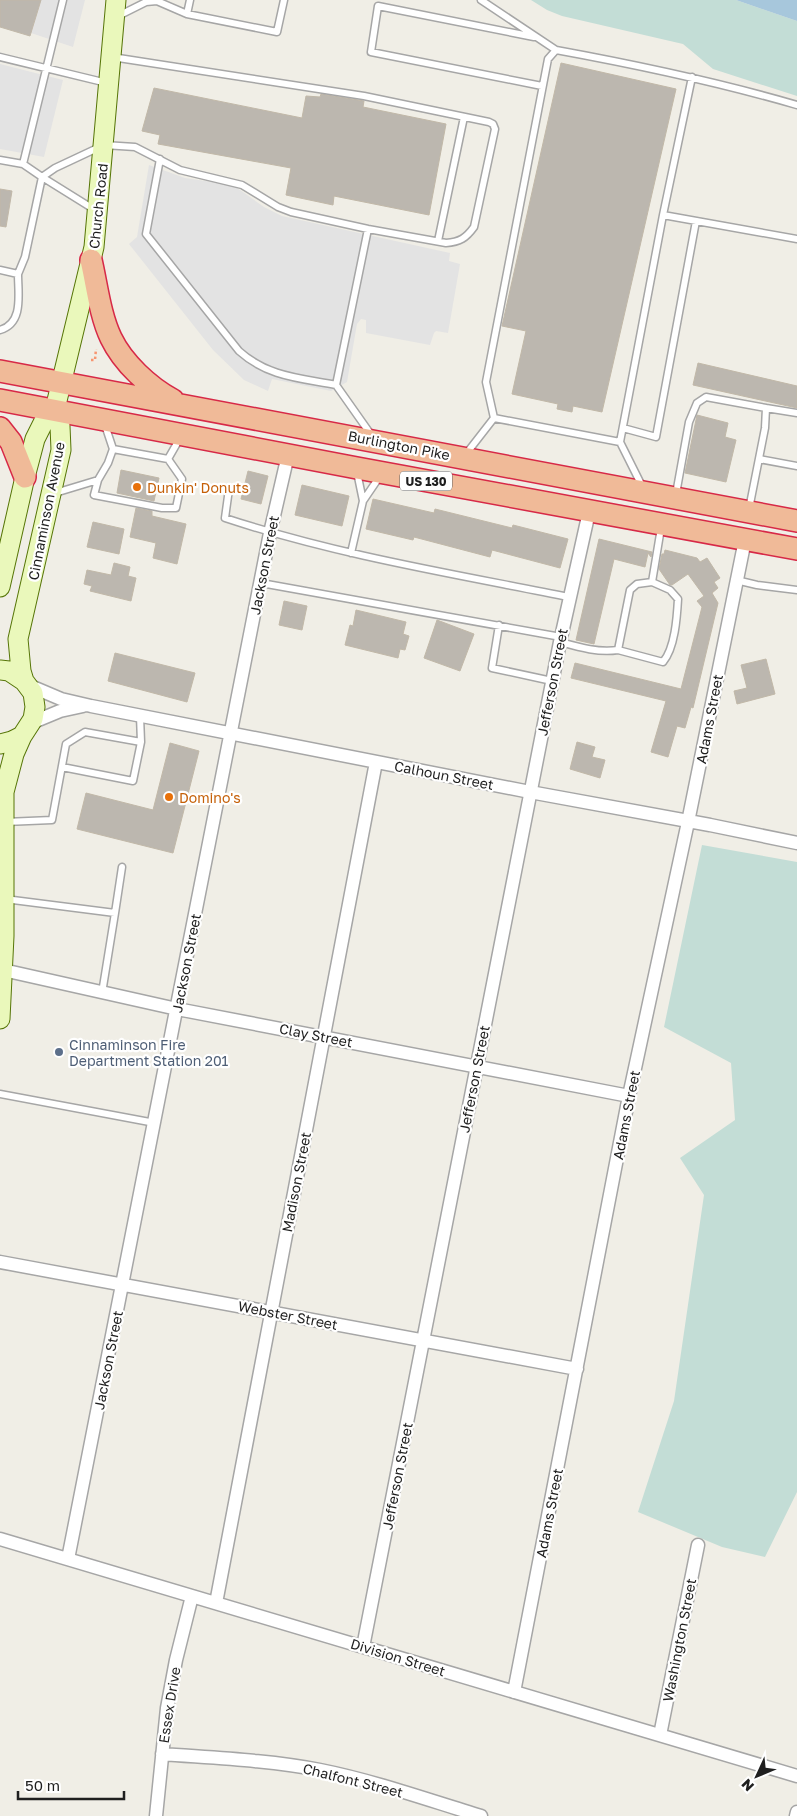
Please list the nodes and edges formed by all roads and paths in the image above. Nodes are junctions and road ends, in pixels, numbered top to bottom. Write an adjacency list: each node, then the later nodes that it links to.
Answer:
1 (63, 0): 11 (lane)
2 (190, 0): 6 (lane)
3 (284, 0): 6 (lane)
4 (481, 0): 7 (lane)
5 (115, 9): 6 (lane); 9 (main road, Church Road)
6 (187, 14)
7 (534, 36): 8 (lane); 14 (lane)
8 (556, 50): 12 (lane); 14 (lane)
9 (110, 56): 13 (main road, Church Road); 16 (lane)
10 (0, 57): 11 (lane)
11 (45, 68): 13 (lane); 20 (lane)
12 (692, 78): 15 (lane); 23 (lane)
13 (108, 84): 17 (main road, Church Road)
14 (542, 86): 42 (lane)
15 (797, 105)
16 (464, 117): 27 (lane); 27 (lane)
17 (104, 145): 18 (lane); 21 (lane); 22 (main road, Church Road)
18 (160, 159): 25 (lane); 36 (lane)
19 (0, 160): 20 (lane)
20 (23, 164): 21 (lane)
21 (42, 177): 22 (lane); 30 (lane)
22 (98, 212): 28 (main road, Church Road)
23 (663, 215): 24 (lane); 45 (lane)
24 (696, 221): 26 (lane); 45 (lane)
25 (368, 229): 27 (lane); 36 (lane)
26 (797, 239)
27 (438, 241)
28 (91, 260): 35 (main road, Church Road); 38 (highway)
29 (0, 270): 30 (lane)
30 (18, 274): 31 (lane)
31 (0, 330)
32 (97, 342): 33 (path)
33 (91, 360)
34 (0, 370): 35 (highway, Burlington Pike / US 130)
35 (62, 383): 38 (highway, Burlington Pike / US 130); 40 (main road, Church Road)
36 (336, 386): 47 (lane)
37 (0, 400): 40 (highway, US 130)
38 (182, 405): 47 (highway, Burlington Pike / US 130)
39 (766, 408): 41 (lane); 53 (lane); 62 (lane)
40 (55, 409): 43 (highway, US 130); 57 (main road, Cinnaminson Avenue); 61 (main road, Cinnaminson Avenue)
41 (797, 412)
42 (494, 418): 48 (lane); 51 (lane)
43 (103, 419): 46 (highway, US 130); 49 (lane)
44 (0, 428): 57 (highway)
45 (622, 428): 48 (lane)
46 (182, 434): 50 (highway, US 130); 52 (lane)
47 (376, 441): 51 (highway, Burlington Pike / US 130)
48 (620, 442): 60 (lane)
49 (113, 449): 52 (lane); 58 (lane)
50 (288, 454): 55 (highway, US 130); 68 (street, Jackson Street)
51 (463, 458): 60 (highway, Burlington Pike / US 130)
52 (168, 459): 58 (lane)
53 (759, 459): 54 (lane); 65 (lane)
54 (797, 466)
55 (357, 468): 56 (highway, US 130); 63 (lane)
56 (382, 473): 63 (lane); 64 (highway, US 130)
57 (25, 476): 75 (main road, Cinnaminson Avenue)
58 (98, 480): 61 (lane)
59 (229, 489): 68 (lane)
60 (645, 492): 62 (highway, Burlington Pike / US 130)
61 (51, 494): 83 (main road, Cinnaminson Avenue)
62 (675, 497): 65 (highway, Burlington Pike / US 130)
63 (362, 501): 71 (lane)
64 (589, 512): 67 (highway, US 130); 77 (street, Jefferson Street)
65 (748, 512): 66 (highway, Burlington Pike / US 130)
66 (797, 521)
67 (662, 524): 69 (highway, US 130); 73 (lane)
68 (270, 533): 71 (lane); 74 (street, Jackson Street)
69 (745, 540): 70 (highway, US 130); 72 (street, Adams Street)
70 (797, 549)
71 (351, 553): 77 (lane)
72 (736, 580): 76 (lane); 95 (street, Adams Street)
73 (652, 582): 80 (lane); 80 (lane)
74 (260, 583): 78 (lane); 87 (street, Jackson Street)
75 (0, 587)
76 (797, 590)
77 (569, 597): 79 (street, Jefferson Street)
78 (499, 625): 79 (lane); 82 (lane)
79 (560, 640): 80 (lane); 82 (street, Jefferson Street)
80 (618, 650)
81 (0, 670): 83 (main road, Calhoun Street)
82 (552, 681): 93 (street, Jefferson Street)
83 (26, 683): 84 (street, Calhoun Street); 86 (main road, Cinnaminson Avenue)
84 (90, 706): 85 (street, Calhoun Street); 86 (street, Calhoun Street)
85 (140, 715): 87 (street, Calhoun Street); 88 (lane)
86 (26, 729): 89 (main road, Calhoun Street); 92 (main road, Cinnaminson Avenue)
87 (231, 733): 90 (street, Calhoun Street); 102 (street, Jackson Street)
88 (141, 742): 91 (lane); 91 (lane)
89 (0, 744)
90 (376, 762): 93 (street, Calhoun Street); 104 (street, Madison Street)
91 (62, 767): 94 (lane)
92 (2, 786): 94 (main road, Cinnaminson Avenue)
93 (530, 792): 95 (street, Calhoun Street); 105 (street, Jefferson Street)
94 (4, 822): 98 (main road, Cinnaminson Avenue)
95 (688, 822): 96 (street, Calhoun Street); 107 (street, Adams Street)
96 (797, 843)
97 (122, 867): 99 (lane)
98 (4, 899): 99 (lane); 100 (main road, Cinnaminson Avenue)
99 (114, 913): 101 (lane)
100 (3, 970): 101 (street, Clay Street); 103 (main road, Cinnaminson Avenue)
101 (102, 993): 102 (street, Clay Street)
102 (177, 1009): 104 (street, Clay Street); 108 (street, Jackson Street)
103 (0, 1019)
104 (324, 1037): 105 (street, Clay Street); 111 (street, Madison Street)
105 (477, 1066): 107 (street, Clay Street); 112 (street, Jefferson Street)
106 (0, 1094): 108 (lane)
107 (629, 1096): 113 (street, Adams Street)
108 (154, 1123): 110 (street, Jackson Street)
109 (0, 1262): 110 (street, Webster Street)
110 (123, 1284): 111 (street, Webster Street); 116 (street, Jackson Street)
111 (272, 1312): 112 (street, Webster Street); 118 (street, Madison Street)
112 (423, 1340): 113 (street, Webster Street); 119 (street, Jefferson Street)
113 (577, 1369): 120 (street, Adams Street)
114 (0, 1539): 116 (street, Division Street)
115 (698, 1545): 121 (street, Washington Street)
116 (68, 1559): 117 (street, Division Street)
117 (192, 1596): 118 (street, Division Street); 122 (street, Essex Drive)
118 (216, 1603): 119 (street, Division Street)
119 (363, 1647): 120 (street, Division Street)
120 (514, 1692): 121 (street, Division Street)
121 (660, 1735): 123 (street, Division Street)
122 (162, 1754): 125 (street, Essex Drive); 126 (street, Chalfont Street)
123 (797, 1776)
124 (797, 1812): 127 (street)
125 (156, 1816)
126 (482, 1816)
127 (796, 1816)

